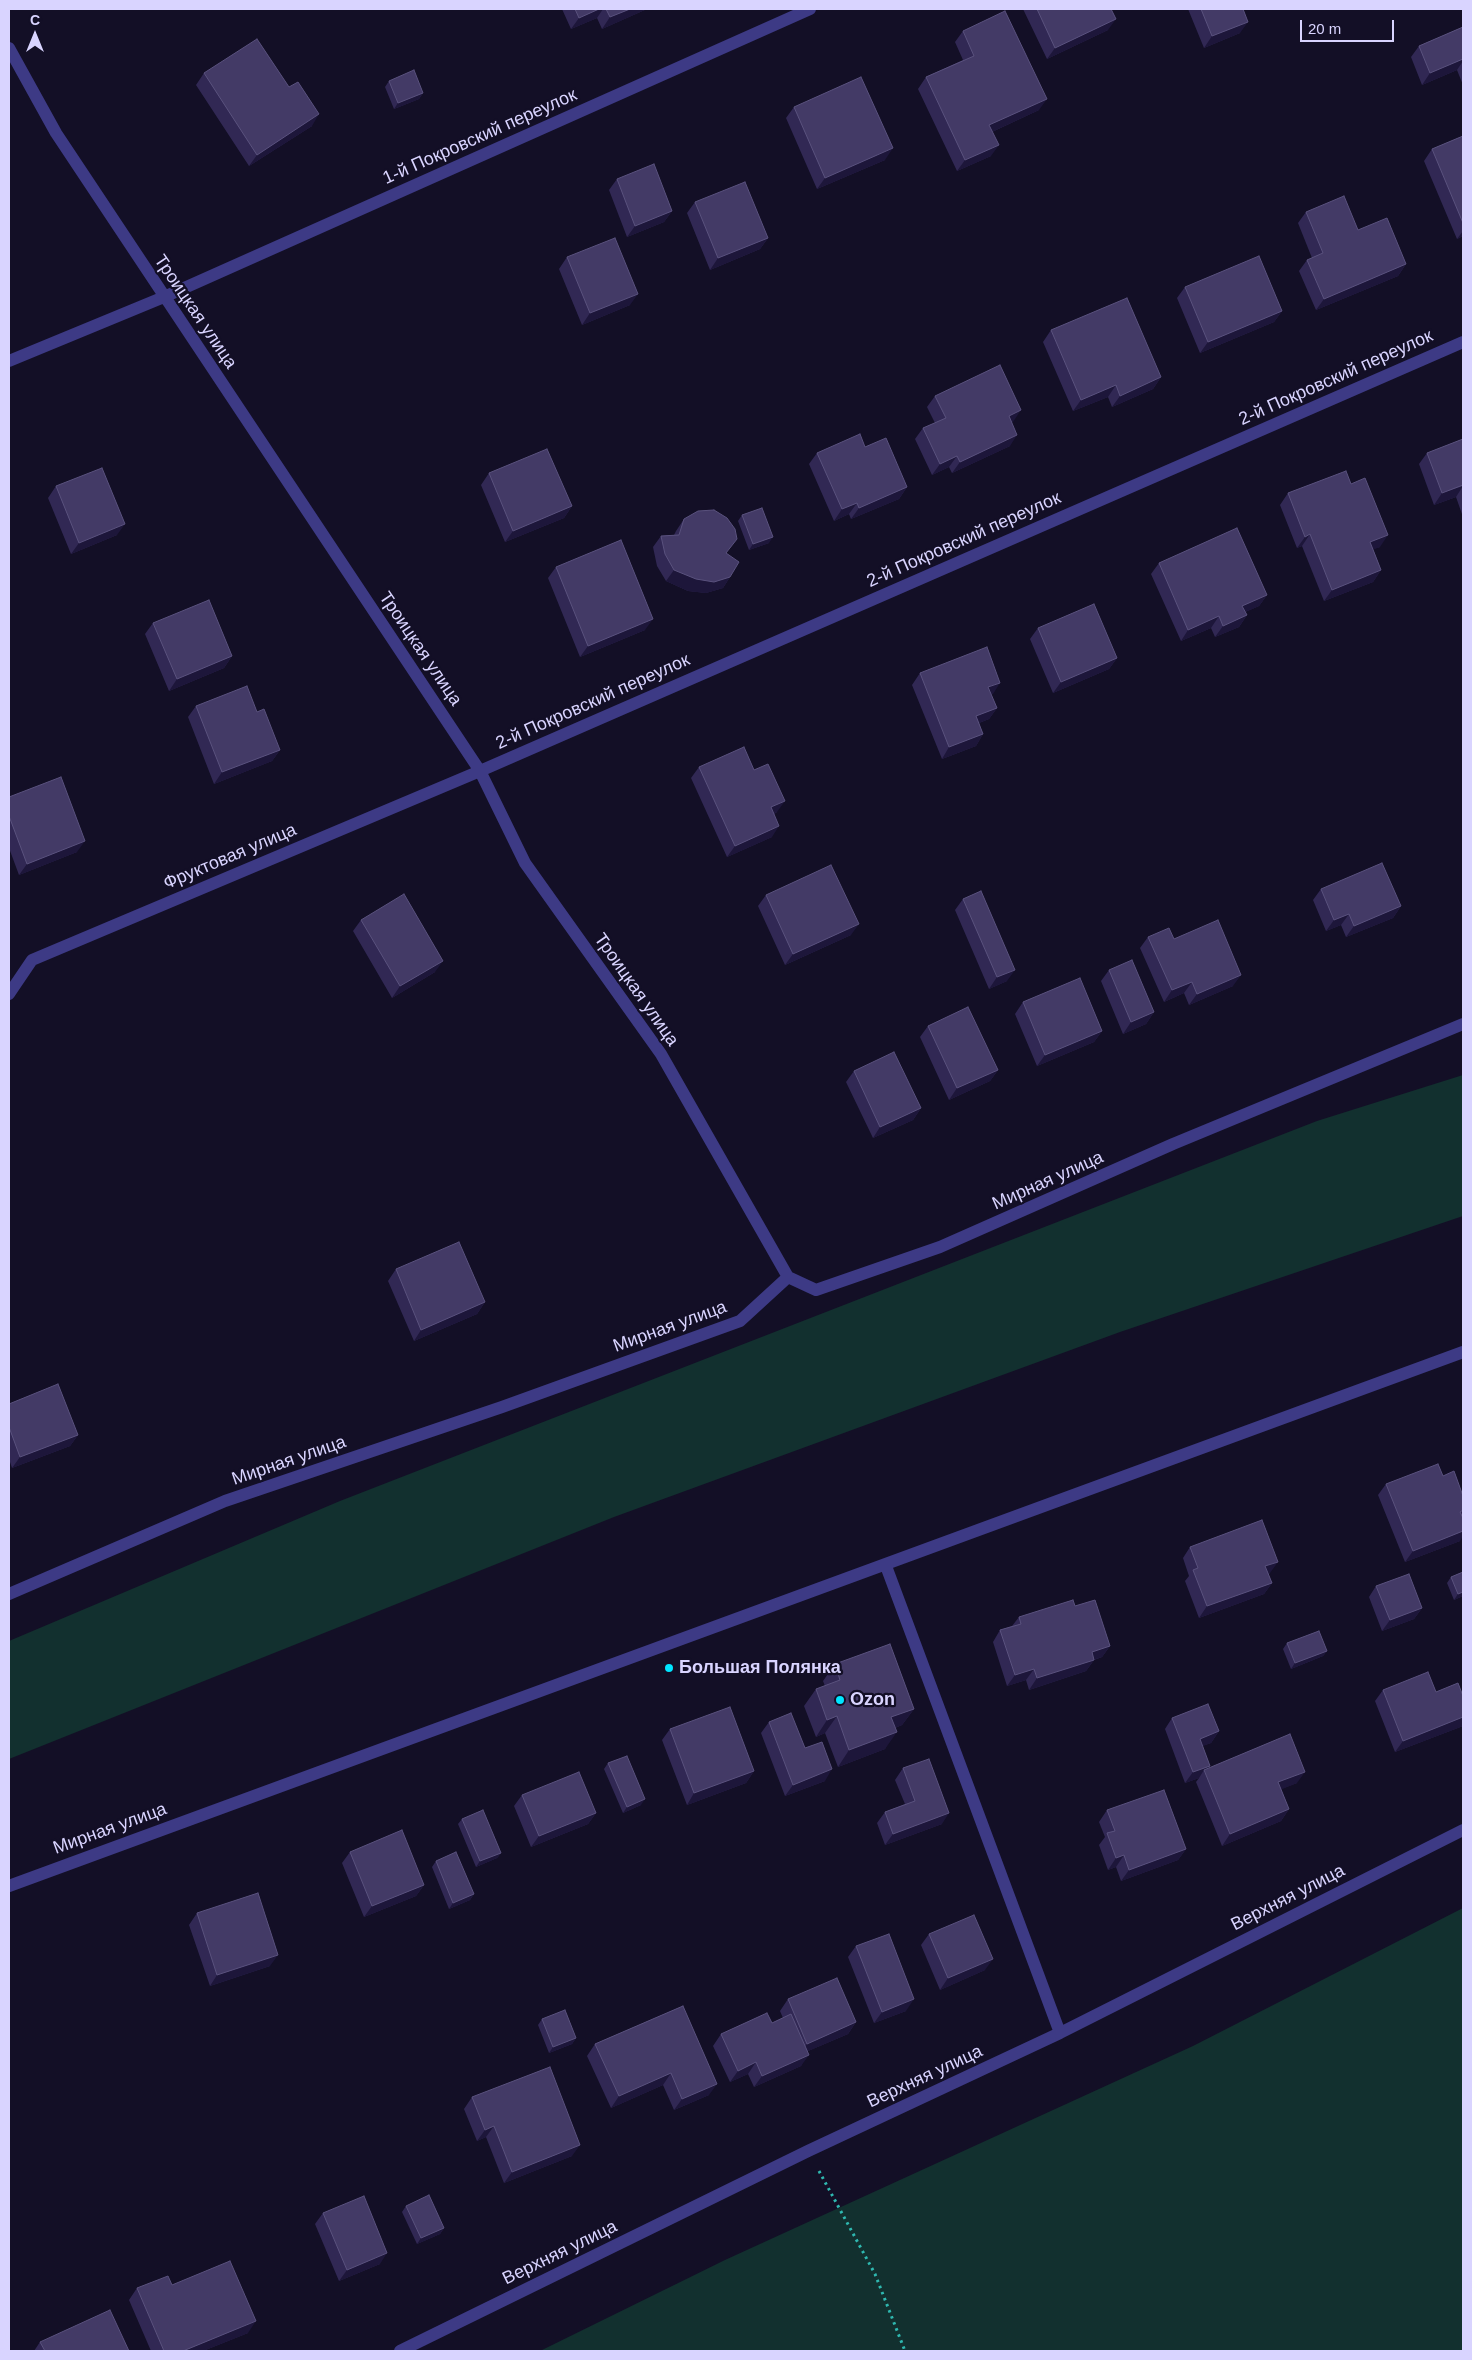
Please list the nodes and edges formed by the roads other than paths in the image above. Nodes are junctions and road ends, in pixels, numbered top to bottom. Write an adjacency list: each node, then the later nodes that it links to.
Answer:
1 (810, 9): 3 (street, 1-й Покровский переулок)
2 (9, 48): 3 (street, Троицкая улица)
3 (164, 297): 5 (street, 1-й Покровский переулок); 6 (street, Троицкая улица)
4 (1463, 342): 6 (street, 2-й Покровский переулок)
5 (9, 361)
6 (480, 771): 7 (street, Фруктовая улица); 9 (street, Троицкая улица)
7 (9, 994)
8 (1463, 1024): 9 (street, Мирная улица)
9 (788, 1277): 12 (street, Мирная улица)
10 (1463, 1352): 11 (street, Мирная улица)
11 (886, 1566): 14 (street, Мирная улица); 15 (street)
12 (9, 1594)
13 (1463, 1830): 15 (street, Верхняя улица)
14 (9, 1886)
15 (1060, 2033): 16 (street, Верхняя улица)
16 (400, 2351)

